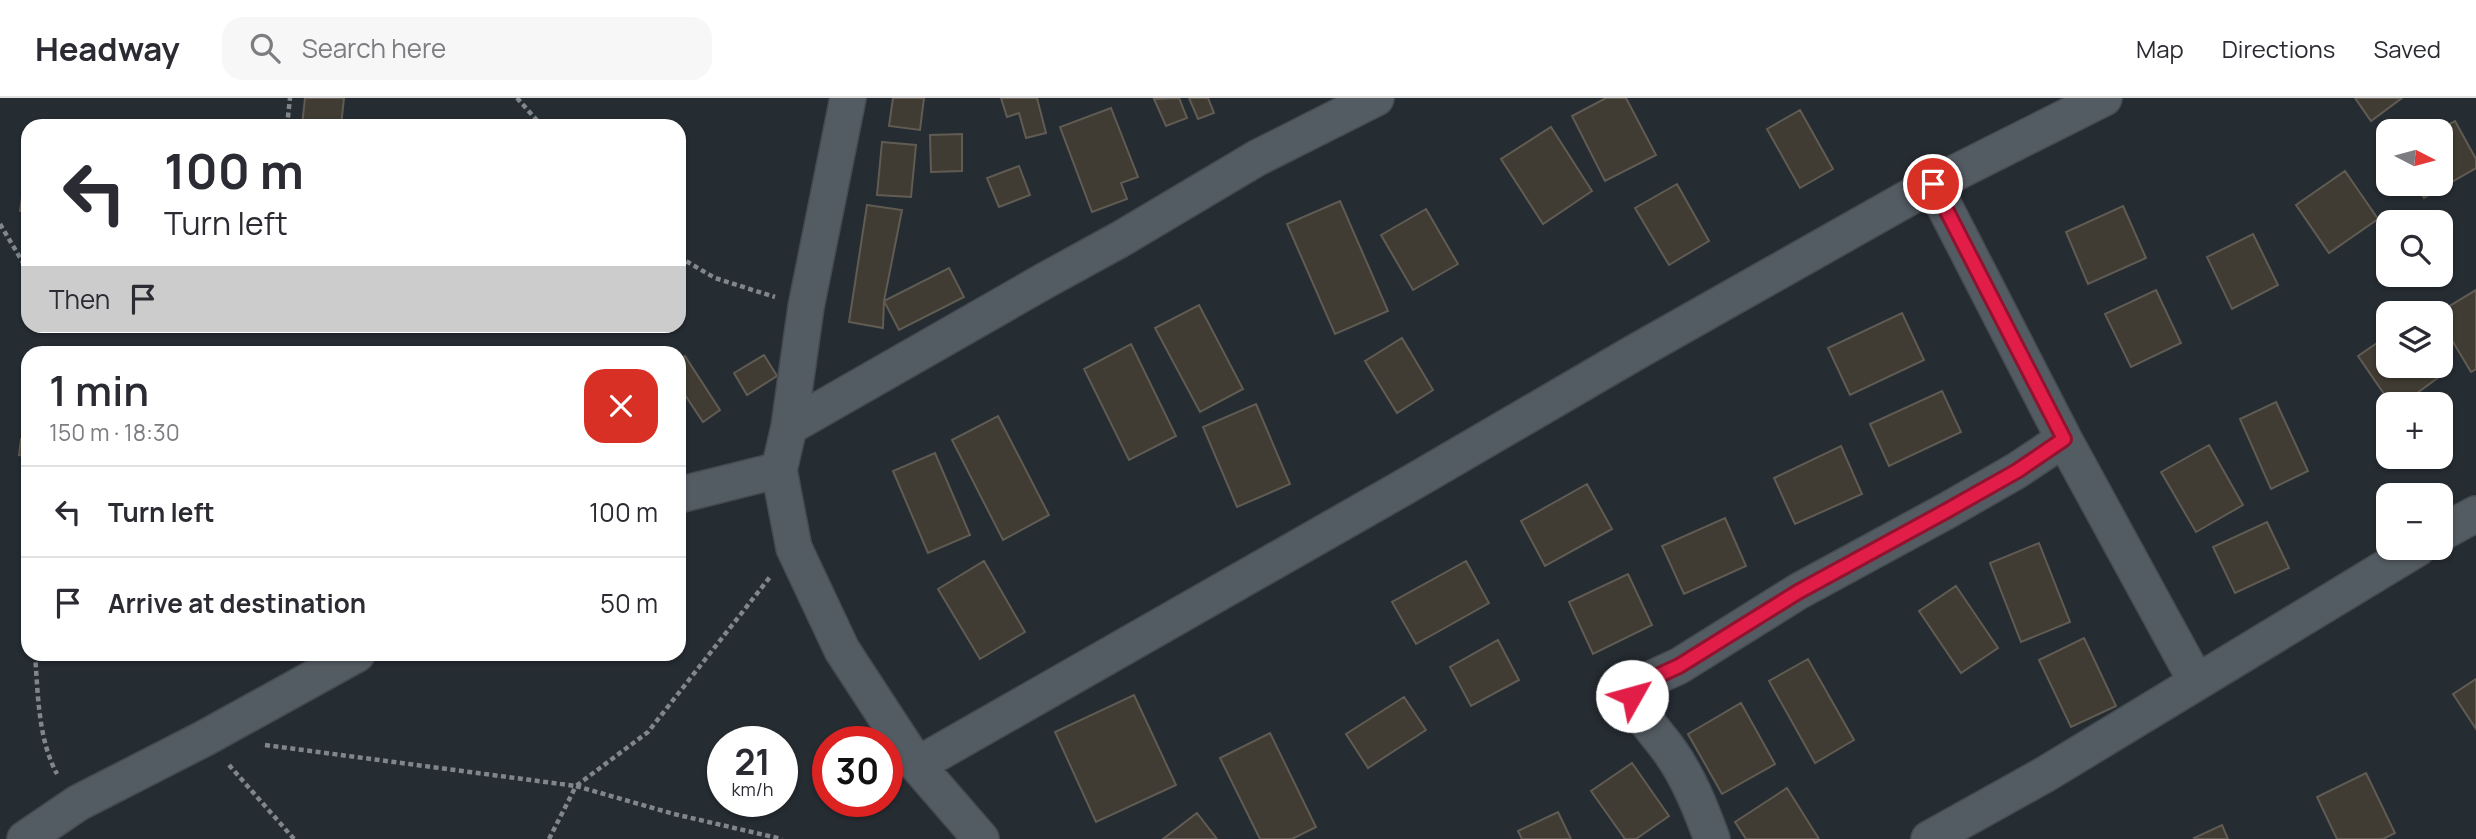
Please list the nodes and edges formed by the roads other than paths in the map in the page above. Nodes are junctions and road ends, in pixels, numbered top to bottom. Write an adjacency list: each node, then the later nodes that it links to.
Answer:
1 (848, 98): 5 (street)
2 (1376, 98): 5 (street)
3 (2104, 98): 4 (street)
4 (1933, 184): 6 (street); 14 (street)
5 (789, 427): 7 (street)
6 (2064, 439): 13 (street); 17 (street)
7 (779, 470): 8 (street); 14 (street)
8 (686, 493)
9 (2476, 514): 10 (street)
10 (2453, 527)
11 (2399, 560): 13 (street)
12 (344, 661): 15 (street)
13 (2196, 681): 18 (street)
14 (917, 765): 16 (street)
15 (26, 839)
16 (981, 839)
17 (1712, 839)
18 (1929, 839)

